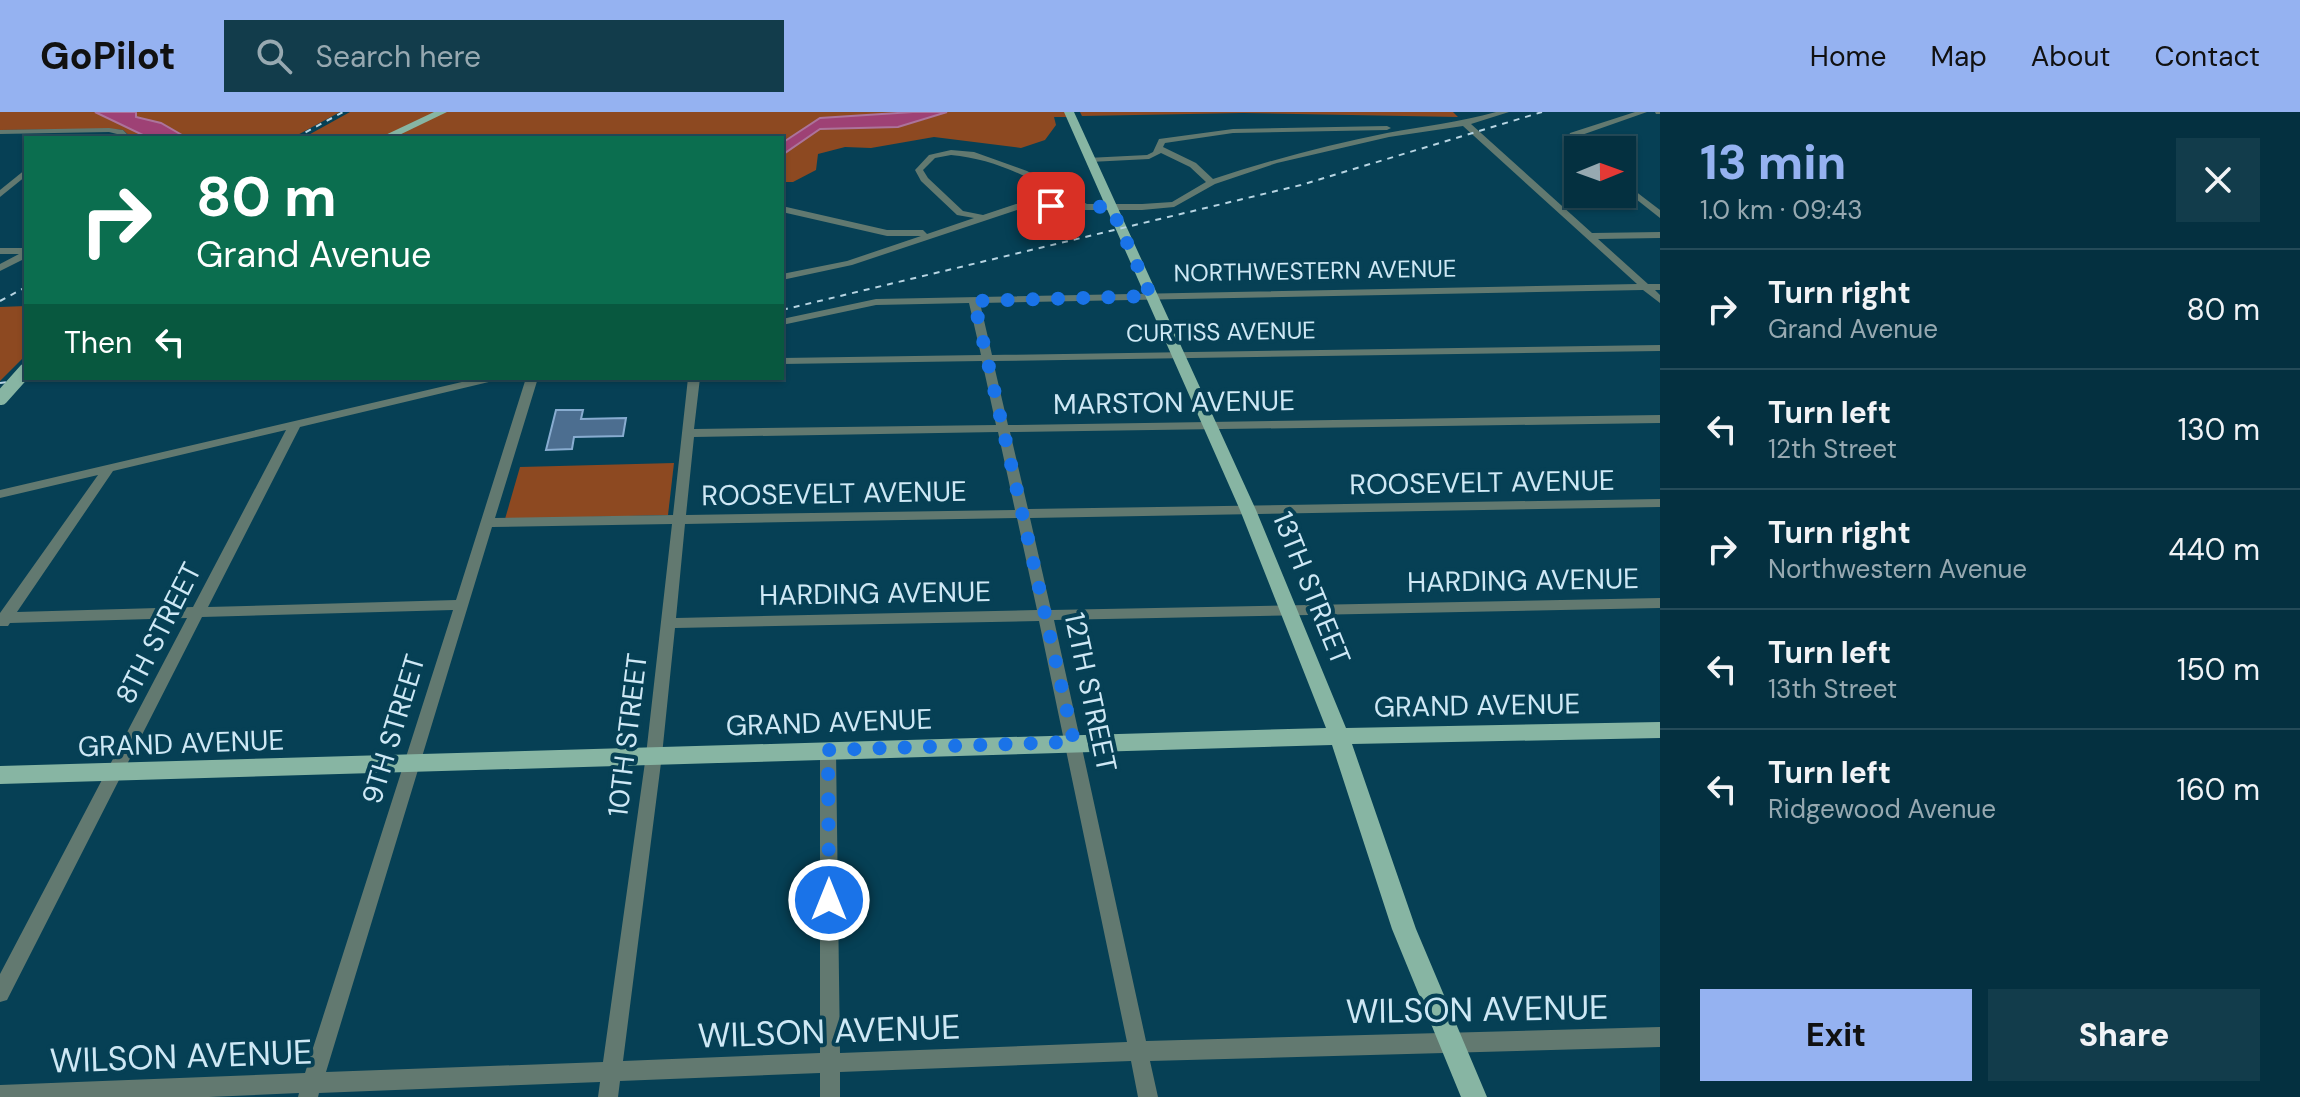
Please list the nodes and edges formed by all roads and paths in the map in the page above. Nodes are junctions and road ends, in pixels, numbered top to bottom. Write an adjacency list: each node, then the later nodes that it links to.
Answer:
1 (442, 112): 11 (main road)
2 (1069, 112): 14 (main road, 13TH STREET)
3 (1505, 112): 5 (street)
4 (1643, 112): 12 (street)
5 (1465, 123): 6 (street); 32 (street)
6 (1434, 128): 13 (street); 16 (street)
7 (74, 131): 8 (street); 9 (street); 10 (street)
8 (0, 132)
9 (68, 136)
10 (124, 136)
11 (388, 136)
12 (1573, 136)
13 (1160, 149): 14 (street); 16 (street)
14 (1090, 160): 23 (main road, 13TH STREET)
15 (24, 174): 18 (street)
16 (1212, 182): 23 (street)
17 (0, 184): 18 (street)
18 (12, 184): 19 (street); 20 (street)
19 (24, 184)
20 (0, 194)
21 (1636, 195): 26 (street)
22 (1087, 207): 23 (street); 25 (street); 27 (street)
23 (1111, 207): 41 (main road, 13TH STREET)
24 (784, 210): 30 (street)
25 (960, 213): 27 (street); 28 (street)
26 (1660, 215)
27 (984, 216): 28 (street)
28 (957, 226): 29 (street)
29 (937, 232): 30 (street); 33 (street)
30 (887, 233): 33 (street)
31 (1660, 235): 32 (street)
32 (1590, 236): 39 (street)
33 (889, 250): 38 (street)
34 (0, 251): 35 (street)
35 (24, 252)
36 (24, 253): 37 (street)
37 (0, 268)
38 (784, 276)
39 (1646, 287): 40 (street, NORTHWESTERN AVENUE); 41 (street, NORTHWESTERN AVENUE); 42 (street)
40 (1660, 287)
41 (1151, 296): 43 (street, NORTHWESTERN AVENUE); 46 (main road, 13TH STREET)
42 (1660, 300)
43 (974, 301): 44 (street, NORTHWESTERN AVENUE); 47 (street, 12TH STREET)
44 (784, 322)
45 (1660, 348): 46 (street, CURTISS AVENUE)
46 (1177, 354): 47 (street, CURTISS AVENUE); 56 (main road, 13TH STREET)
47 (987, 358): 48 (street, CURTISS AVENUE); 57 (street, 12TH STREET)
48 (784, 361)
49 (24, 372): 53 (main road, bridge)
50 (485, 380): 55 (street)
51 (531, 380): 65 (street, 9TH STREET)
52 (694, 380): 58 (street, 10TH STREET)
53 (1, 399)
54 (1660, 419): 56 (street, MARSTON AVENUE)
55 (295, 425): 59 (street); 69 (street, 8TH STREET)
56 (1209, 425): 57 (street, MARSTON AVENUE); 62 (main road, 13TH STREET)
57 (1003, 429): 58 (street, MARSTON AVENUE); 63 (street, 12TH STREET)
58 (688, 433): 64 (street, 10TH STREET)
59 (109, 468): 60 (street); 71 (street)
60 (0, 494)
61 (1660, 503): 62 (street, ROOSEVELT AVENUE)
62 (1248, 510): 63 (street, ROOSEVELT AVENUE); 68 (main road, 13TH STREET)
63 (1023, 514): 64 (street, ROOSEVELT AVENUE); 70 (street, 12TH STREET)
64 (679, 520): 65 (street, ROOSEVELT AVENUE); 72 (street, 10TH STREET)
65 (488, 523): 67 (street, 9TH STREET)
66 (1660, 603): 68 (street, HARDING AVENUE)
67 (462, 605): 69 (street); 78 (street, 9TH STREET)
68 (1286, 610): 70 (street, HARDING AVENUE); 74 (main road, 13TH STREET)
69 (198, 612): 71 (street); 79 (street, 8TH STREET)
70 (1046, 616): 72 (street, HARDING AVENUE); 75 (street, 12TH STREET)
71 (2, 620)
72 (668, 623): 77 (street, 10TH STREET)
73 (1660, 730): 74 (main road, GRAND AVENUE)
74 (1339, 736): 75 (main road, GRAND AVENUE); 83 (main road, 13TH STREET)
75 (1074, 742): 76 (main road, GRAND AVENUE); 84 (street, 12TH STREET)
76 (828, 750): 77 (main road, GRAND AVENUE); 85 (street)
77 (654, 755): 78 (main road, GRAND AVENUE); 86 (street, 10TH STREET)
78 (412, 764): 79 (main road, GRAND AVENUE); 87 (street, 9TH STREET)
79 (115, 773): 80 (main road, GRAND AVENUE); 81 (street, 8TH STREET)
80 (0, 775)
81 (0, 993)
82 (1660, 1037): 83 (street, WILSON AVENUE)
83 (1450, 1041): 84 (street, WILSON AVENUE); 92 (main road, 13TH STREET)
84 (1138, 1051): 85 (street, WILSON AVENUE); 91 (street, 12TH STREET)
85 (830, 1063): 86 (street, WILSON AVENUE); 90 (street)
86 (612, 1071): 87 (street, WILSON AVENUE); 89 (street, 10TH STREET)
87 (310, 1090): 88 (street, WILSON AVENUE)
88 (0, 1095)
89 (608, 1097)
90 (830, 1097)
91 (1148, 1097)
92 (1474, 1097)

